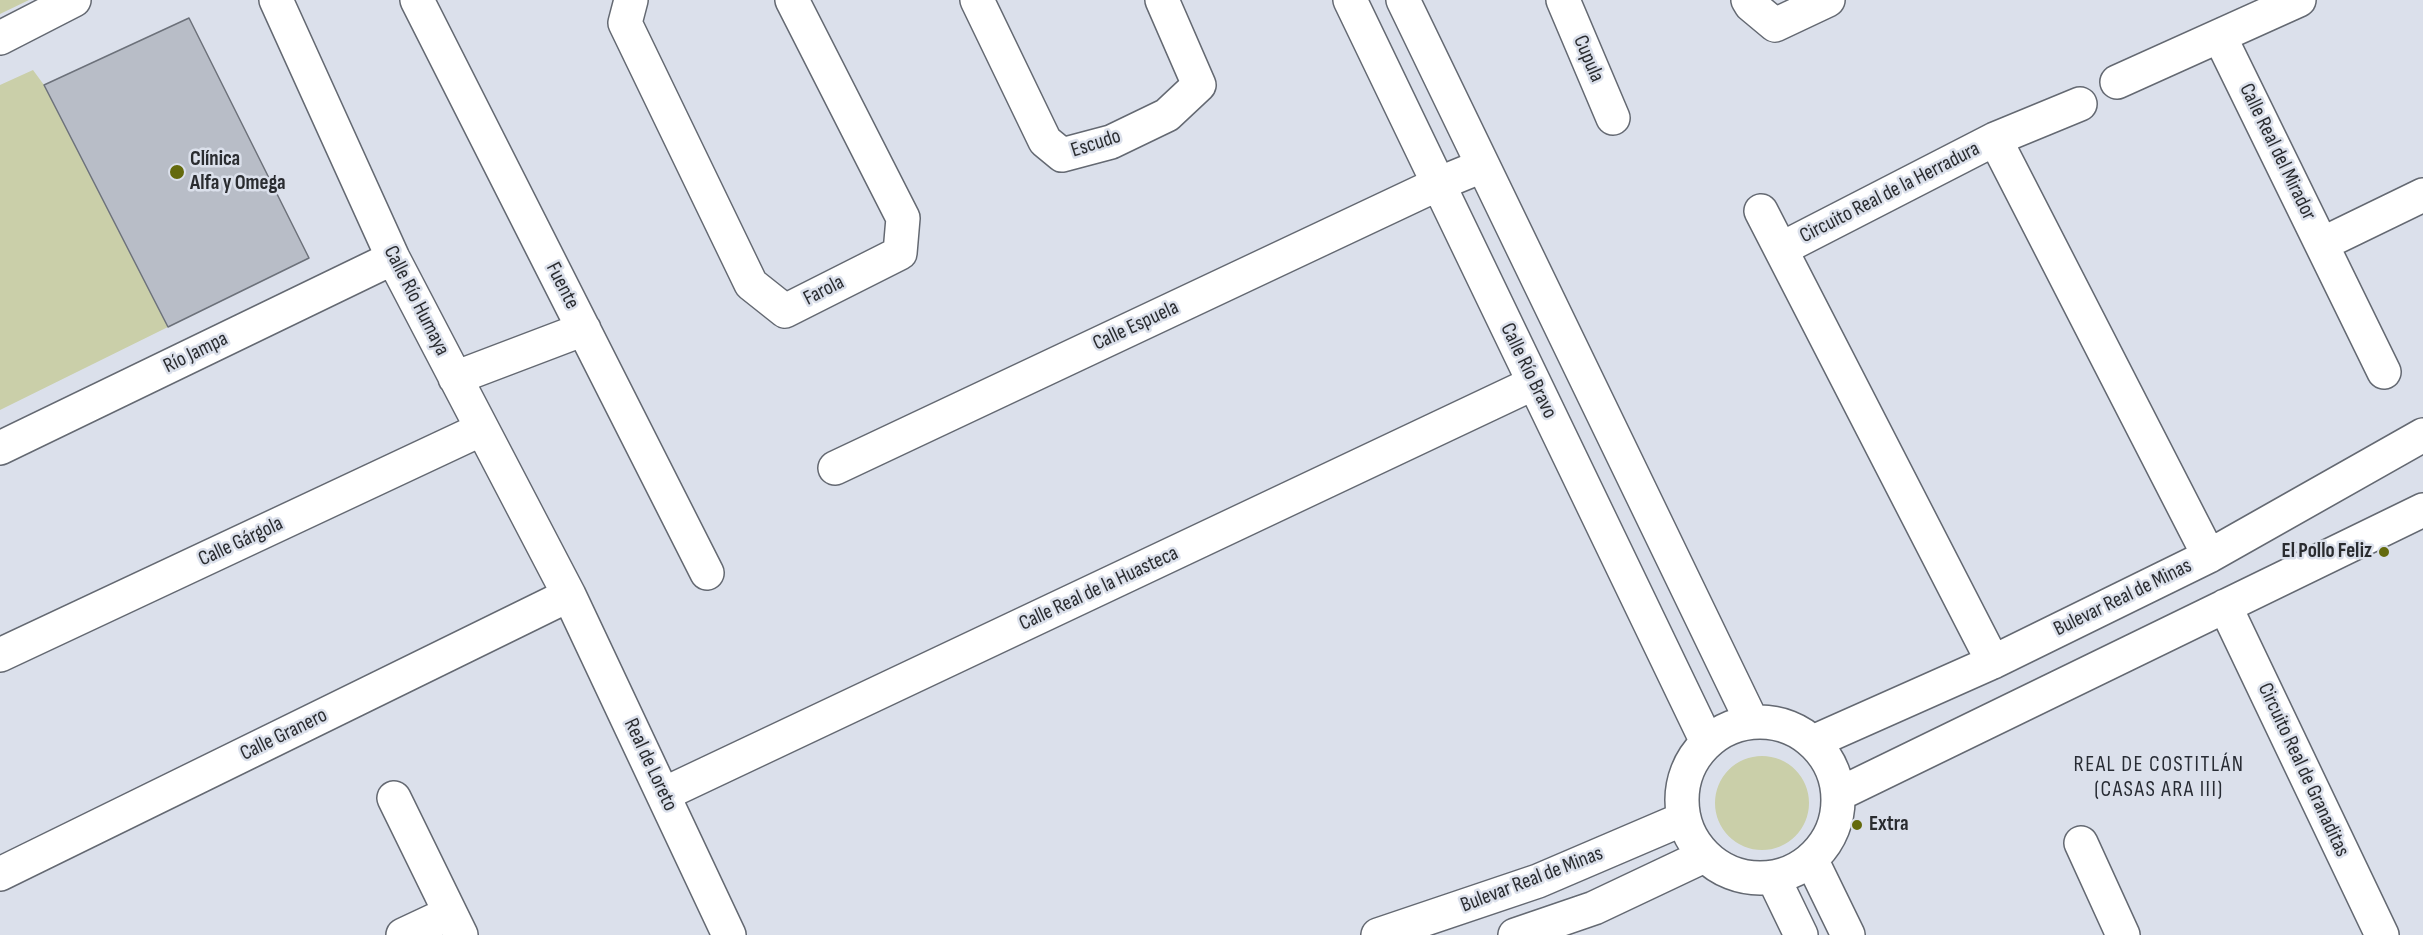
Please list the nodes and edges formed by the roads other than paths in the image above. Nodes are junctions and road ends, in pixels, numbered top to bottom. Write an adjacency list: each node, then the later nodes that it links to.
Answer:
1 (74, 0): 15 (street)
2 (276, 0): 26 (street, Calle Río Humaya)
3 (417, 0): 27 (street, Fuente)
4 (631, 0): 5 (street, Farola)
5 (792, 0)
6 (977, 0): 7 (street, Escudo)
7 (1162, 0)
8 (1350, 0): 21 (street, Calle Río Bravo)
9 (1403, 0): 20 (street)
10 (1563, 0): 18 (street, Cupula)
11 (1828, 0): 13 (street)
12 (2299, 0): 14 (street)
13 (1749, 2)
14 (2220, 37): 16 (street); 24 (street, Calle Real del Mirador)
15 (0, 38)
16 (2117, 82)
17 (2080, 104): 19 (street)
18 (1613, 118)
19 (1995, 139): 25 (street, Circuito Real de la Herradura); 36 (street, Circuito Real de la Herradura)
20 (1482, 166): 21 (street, Calle Espuela); 42 (street)
21 (1438, 184): 30 (street, Calle Río Bravo); 34 (street, Calle Espuela)
22 (2423, 195): 24 (street, Calle Real del Mirador)
23 (1761, 211): 25 (street)
24 (2322, 244): 28 (street)
25 (1781, 249): 41 (street, Circuito Real de la Herradura)
26 (393, 258): 29 (street, Calle Río Humaya); 33 (street, Río Jampa)
27 (584, 329): 29 (street); 37 (street, Fuente)
28 (2384, 372)
29 (455, 378): 31 (street, Calle Río Humaya)
30 (1534, 383): 43 (street, Calle Río Bravo); 45 (street, Calle Real de la Huasteca)
31 (482, 429): 38 (street, Calle Río Humaya); 40 (street, Calle Gárgola)
32 (2423, 435): 36 (street, Bulevar Real de Minas)
33 (0, 448)
34 (835, 468)
35 (2423, 510): 39 (street)
36 (2209, 556): 41 (street, Bulevar Real de Minas)
37 (707, 573)
38 (569, 596): 45 (street, Real de Loreto); 52 (street, Calle Granero)
39 (2225, 606): 46 (street); 62 (street, Circuito Real de Granaditas)
40 (0, 656)
41 (1993, 662): 44 (street, Bulevar Real de Minas)
42 (1752, 722): 43 (street); 44 (street)
43 (1707, 742): 48 (street)
44 (1813, 742): 46 (street)
45 (664, 794): 56 (street, Real de Loreto)
46 (1839, 794): 51 (street)
47 (394, 798): 54 (street)
48 (1683, 819): 50 (street); 57 (street, Bulevar Real de Minas)
49 (2081, 843): 61 (street)
50 (1704, 856): 53 (street); 58 (street)
51 (1811, 859): 53 (street); 60 (street)
52 (0, 874)
53 (1773, 877): 59 (street)
54 (455, 924): 55 (street)
55 (404, 935)
56 (729, 935)
57 (1378, 935)
58 (1516, 935)
59 (1801, 935)
60 (1848, 935)
61 (2123, 935)
62 (2382, 935)

